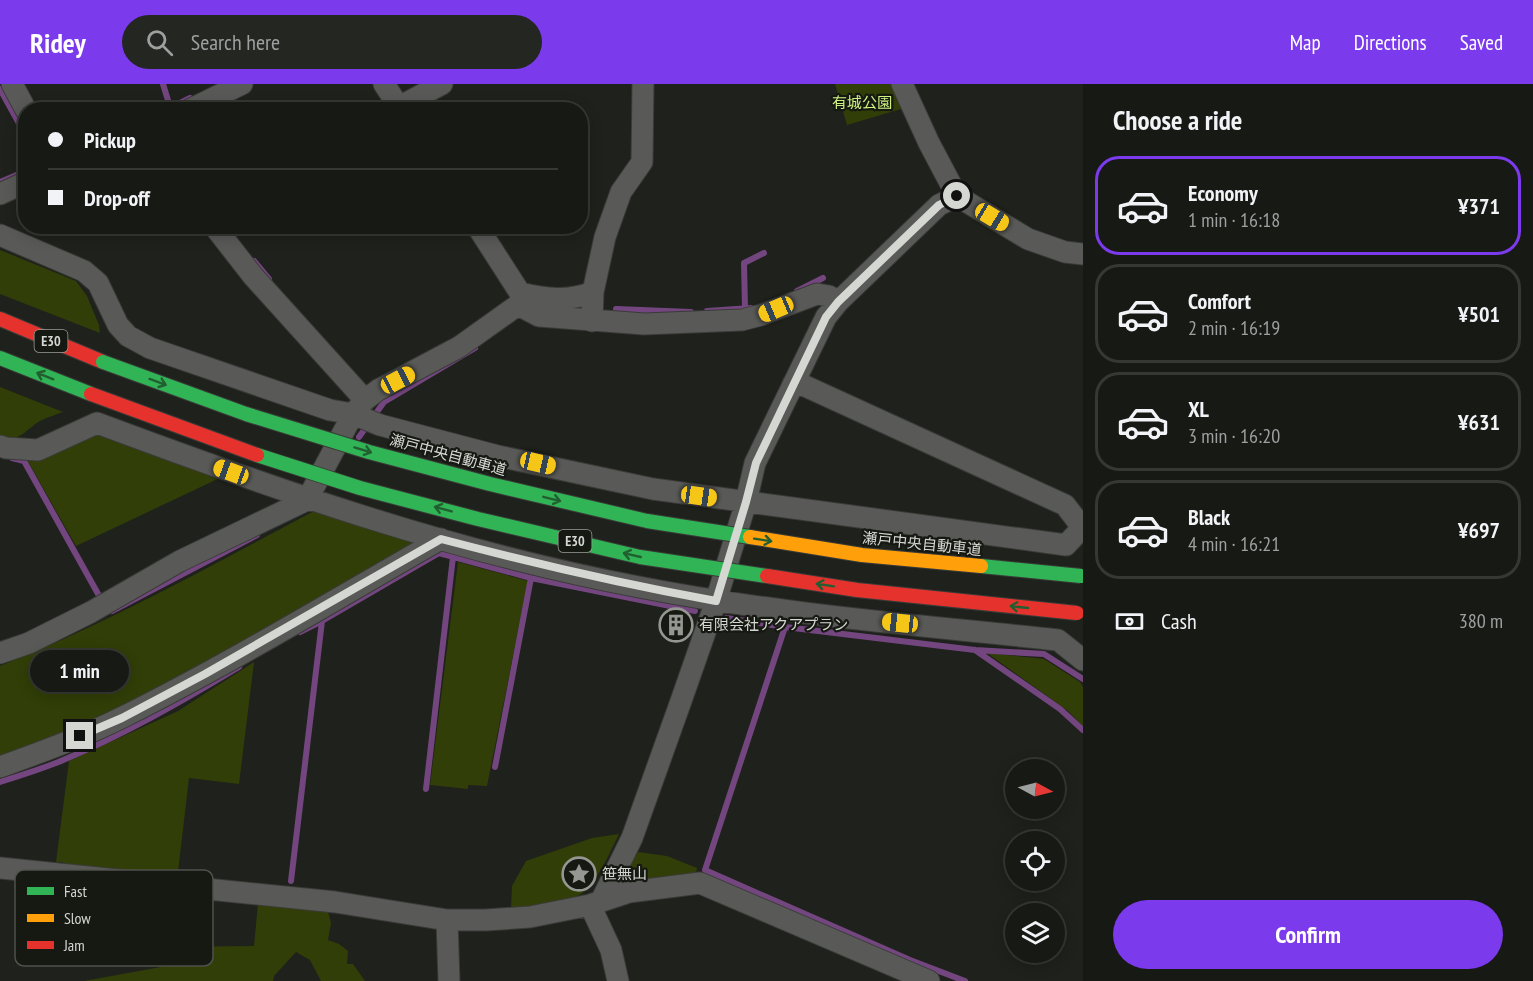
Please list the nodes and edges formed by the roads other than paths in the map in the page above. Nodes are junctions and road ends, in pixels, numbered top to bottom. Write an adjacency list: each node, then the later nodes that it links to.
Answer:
1 (12, 84): 7 (street)
2 (242, 84): 8 (street)
3 (384, 84): 9 (street)
4 (442, 84): 10 (street)
5 (643, 84): 18 (street)
6 (902, 84): 13 (street)
7 (22, 102)
8 (205, 102)
9 (396, 102)
10 (410, 102)
11 (18, 186): 12 (street)
12 (0, 194)
13 (957, 196): 17 (street); 19 (street)
14 (220, 234): 25 (street)
15 (482, 234): 20 (street)
16 (0, 235): 25 (street)
17 (1083, 254)
18 (593, 292): 20 (street); 22 (street)
19 (838, 302): 22 (street); 24 (street)
20 (525, 306): 22 (street); 25 (street)
21 (0, 320): 32 (highway, 瀬戸中央自動車道 / E30, one-way to 32, bridge)
22 (592, 321)
23 (0, 358): 34 (highway, E30, one-way to 23, bridge)
24 (793, 384): 28 (street); 29 (street)
25 (369, 407): 27 (street); 28 (street)
26 (0, 446): 27 (street)
27 (311, 501): 30 (street); 36 (street)
28 (746, 502): 31 (street); 33 (street)
29 (1083, 527): 31 (street)
30 (441, 539): 33 (street); 38 (street)
31 (1066, 545): 35 (street)
32 (1082, 576)
33 (716, 601): 35 (street); 42 (street)
34 (1080, 613)
35 (1058, 640): 37 (street)
36 (0, 653)
37 (1083, 660)
38 (0, 767)
39 (0, 868): 40 (street)
40 (19, 870)
41 (213, 890): 43 (street)
42 (595, 903): 43 (street); 45 (street); 46 (street)
43 (447, 920): 44 (street)
44 (449, 981)
45 (618, 981)
46 (929, 981)

